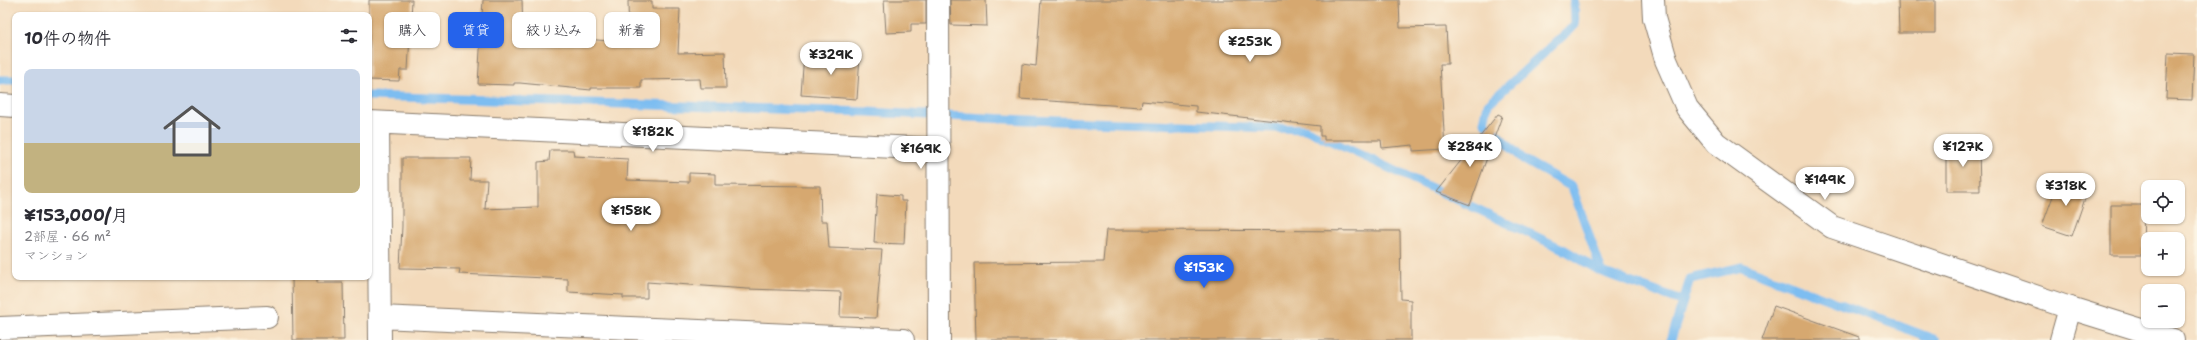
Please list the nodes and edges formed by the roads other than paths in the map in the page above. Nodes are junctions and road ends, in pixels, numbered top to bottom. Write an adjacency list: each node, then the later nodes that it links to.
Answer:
1 (938, 0): 6 (street)
2 (1653, 0): 7 (street)
3 (0, 106): 4 (street)
4 (12, 106)
5 (374, 122): 6 (street); 9 (street)
6 (938, 149): 13 (street)
7 (2070, 308): 14 (street); 15 (street)
8 (267, 317): 10 (street)
9 (380, 317): 11 (street); 12 (street)
10 (0, 328)
11 (380, 340)
12 (903, 340)
13 (939, 340)
14 (2060, 340)
15 (2173, 340)

